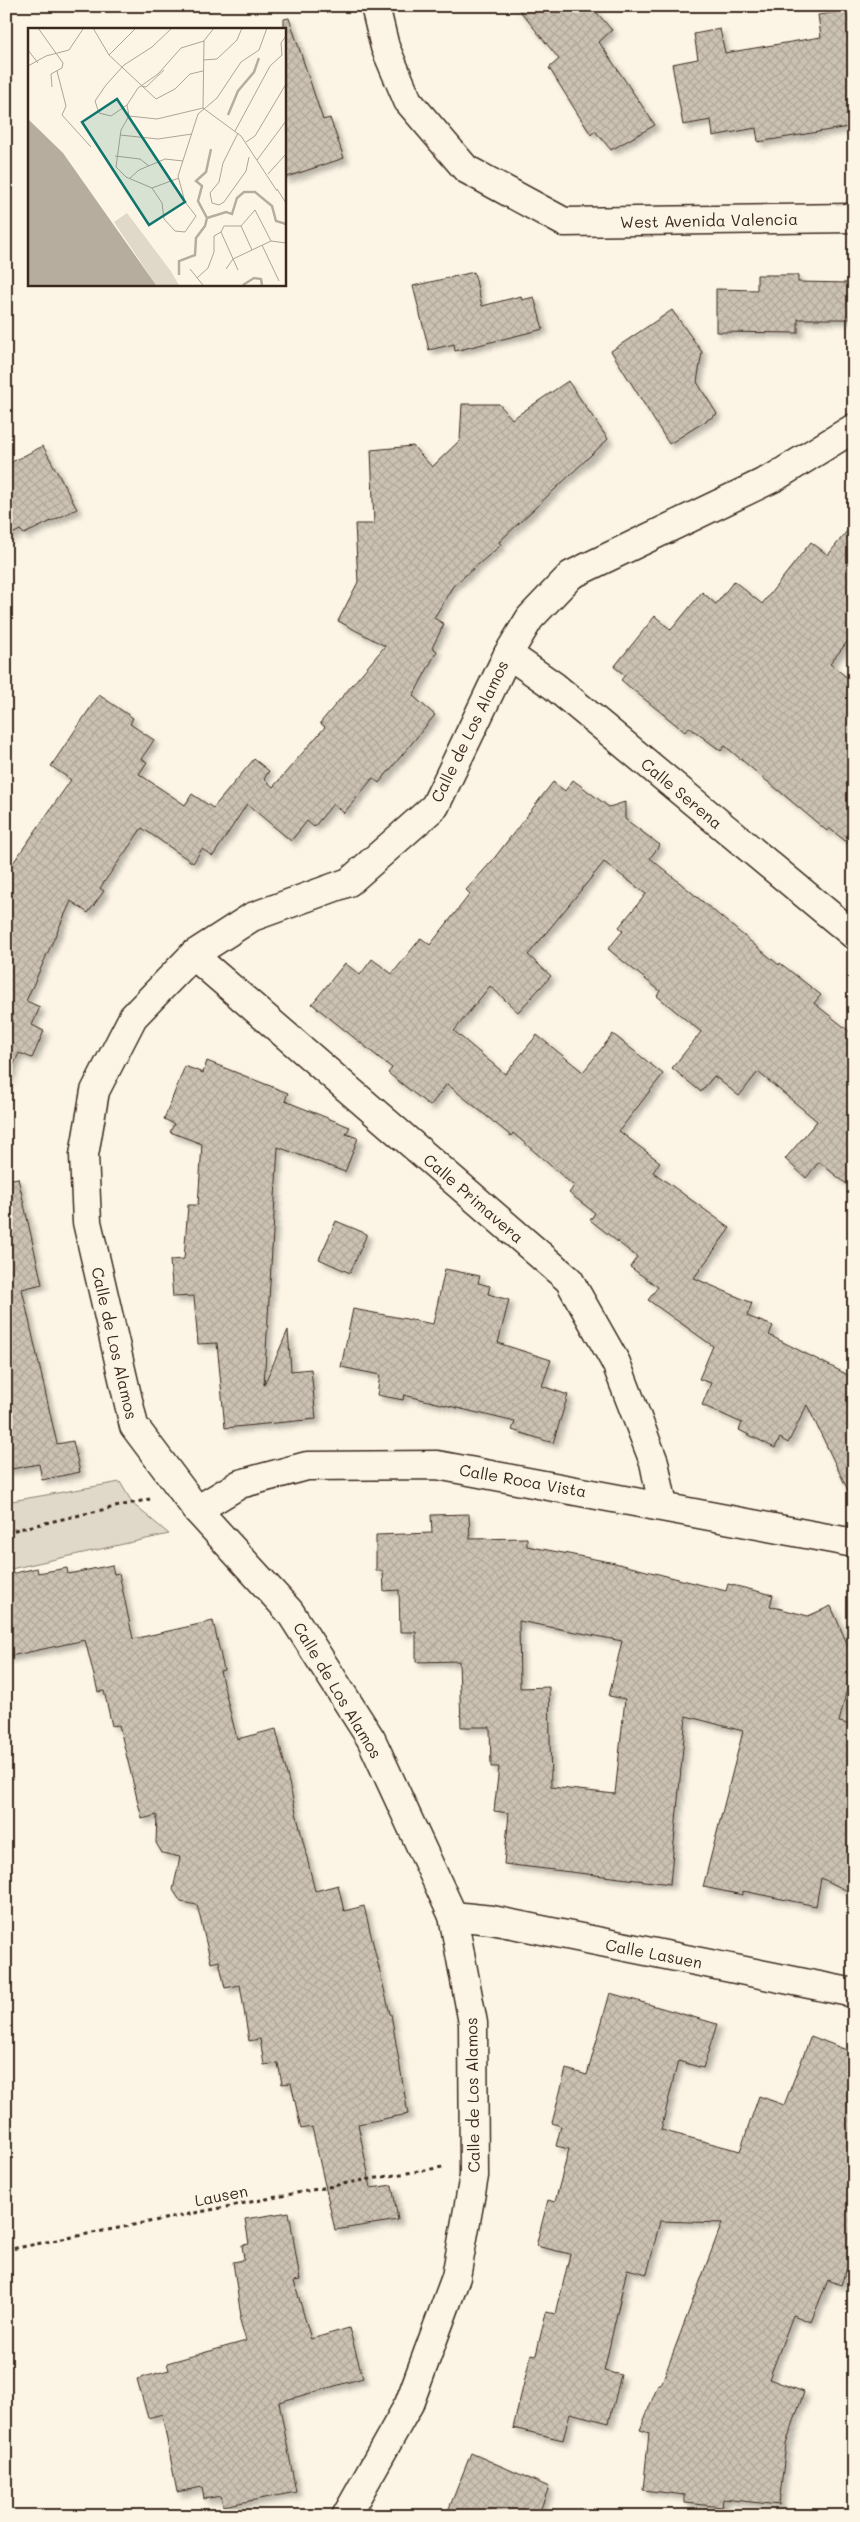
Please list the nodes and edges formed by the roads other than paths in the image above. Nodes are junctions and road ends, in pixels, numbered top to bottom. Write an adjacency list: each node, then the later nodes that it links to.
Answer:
1 (375, 6): 2 (street, West Avenida Valencia)
2 (854, 218)
3 (854, 428): 4 (street, Calle de Los Alamos)
4 (508, 654): 5 (street, Calle Serena); 6 (street, Calle de Los Alamos)
5 (854, 935)
6 (193, 955): 7 (street, Calle de Los Alamos); 8 (street, Calle Primavera)
7 (190, 1501): 8 (street, Calle Roca Vista); 10 (street, Calle de Los Alamos)
8 (663, 1506): 9 (street, Calle Roca Vista)
9 (854, 1543)
10 (453, 1916): 11 (street, Calle Lasuen); 12 (street, Calle de Los Alamos)
11 (854, 1993)
12 (346, 2516)

